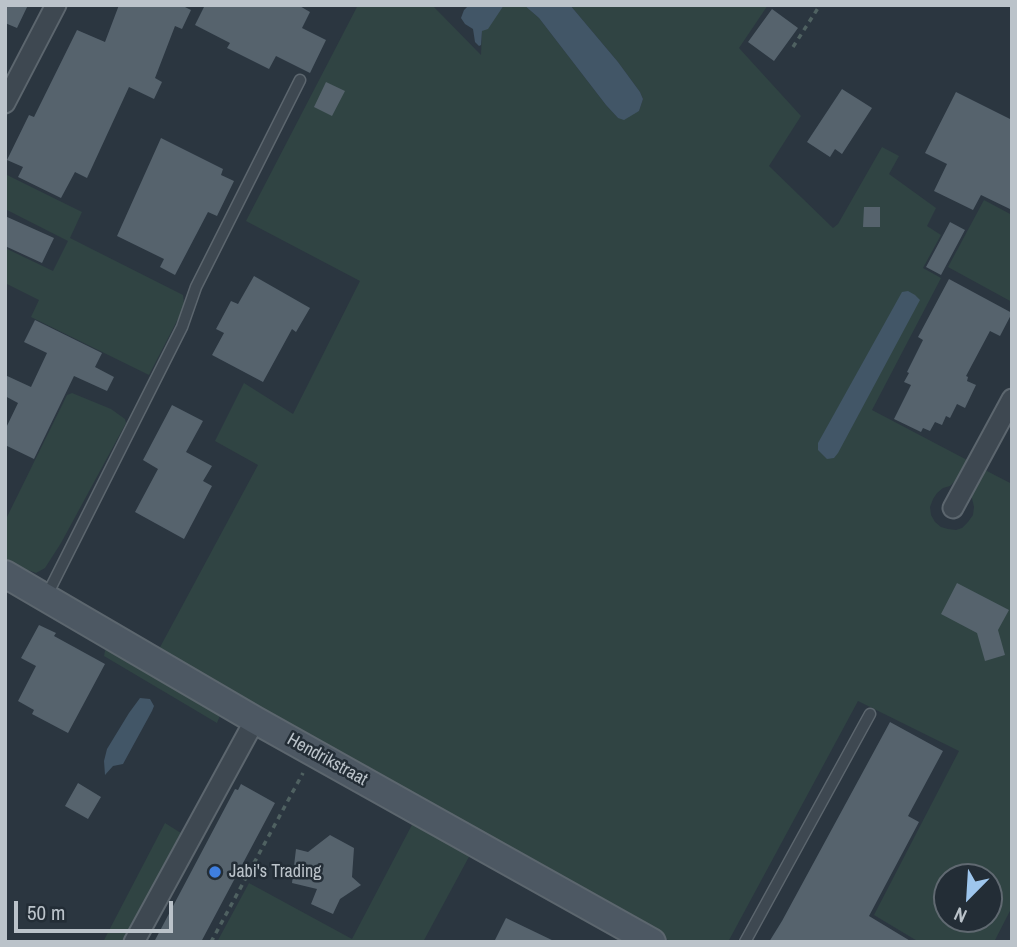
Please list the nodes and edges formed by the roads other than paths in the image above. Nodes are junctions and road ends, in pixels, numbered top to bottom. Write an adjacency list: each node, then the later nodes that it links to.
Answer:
1 (56, 5): 3 (street)
2 (300, 79): 7 (lane)
3 (5, 103)
4 (1012, 399): 5 (street)
5 (953, 508)
6 (5, 574): 7 (street, Hendrikstraat)
7 (46, 598): 9 (street, Hendrikstraat)
8 (870, 714): 12 (lane)
9 (255, 720): 10 (street); 11 (street, Hendrikstraat)
10 (134, 942)
11 (652, 942)
12 (745, 942)

